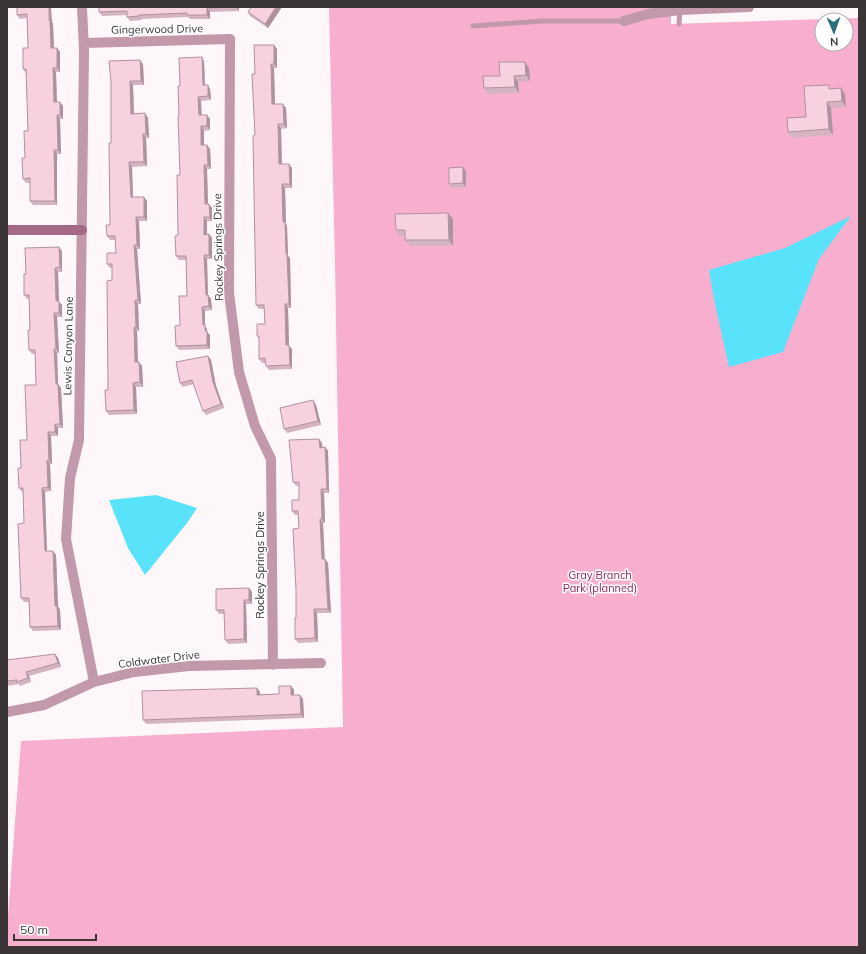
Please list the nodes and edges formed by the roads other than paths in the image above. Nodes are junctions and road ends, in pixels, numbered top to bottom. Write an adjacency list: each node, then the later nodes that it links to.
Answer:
1 (82, 7): 8 (street, Lewis Canyon Lane)
2 (749, 7): 3 (street)
3 (680, 8): 4 (street); 5 (lane)
4 (624, 21): 6 (lane)
5 (679, 24)
6 (473, 26)
7 (230, 39): 8 (street, Gingerwood Drive); 12 (street, Rockey Springs Drive)
8 (84, 43): 10 (street, Lewis Canyon Lane)
9 (7, 230): 10 (street)
10 (82, 230): 13 (street, Lewis Canyon Lane)
11 (321, 663): 12 (street, Coldwater Drive)
12 (272, 665): 13 (street, Coldwater Drive)
13 (94, 682): 14 (street, Coldwater Drive)
14 (7, 712)

